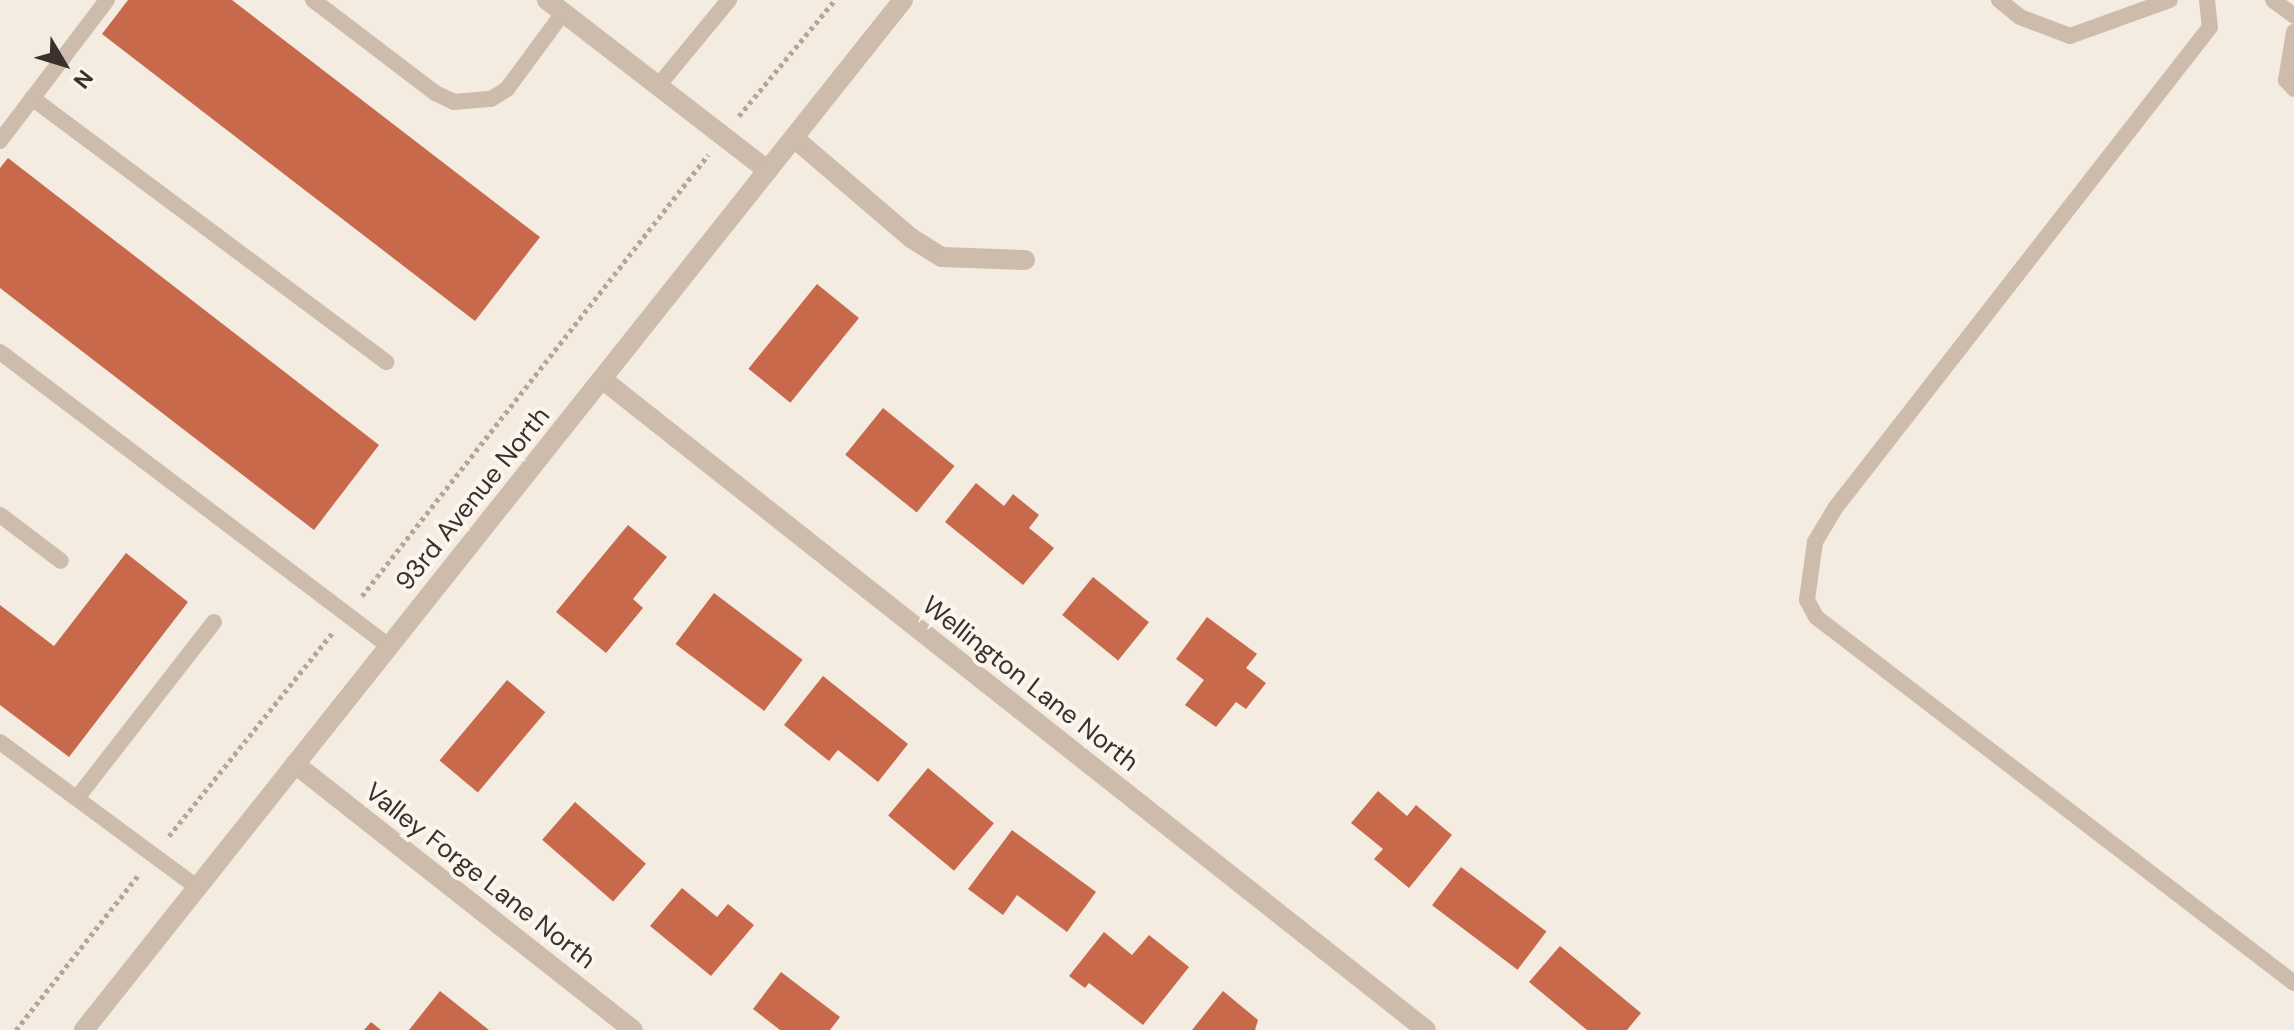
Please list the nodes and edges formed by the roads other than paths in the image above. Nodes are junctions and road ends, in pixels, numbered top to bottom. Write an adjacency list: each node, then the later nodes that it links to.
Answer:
1 (107, 0): 15 (lane)
2 (313, 0): 10 (lane)
3 (547, 0): 10 (street)
4 (729, 0): 13 (lane)
5 (903, 0): 16 (street, 93rd Avenue North)
6 (1999, 0): 7 (lane)
7 (2170, 0)
8 (2207, 0): 31 (lane)
9 (2273, 0): 11 (lane)
10 (563, 13): 13 (street)
11 (2294, 16)
12 (2294, 32): 14 (lane)
13 (658, 86): 18 (street)
14 (2294, 89)
15 (32, 98): 17 (lane); 21 (lane)
16 (794, 138): 18 (street, 93rd Avenue North); 19 (street)
17 (0, 141)
18 (768, 171): 22 (street, 93rd Avenue North)
19 (1025, 260)
20 (0, 352): 26 (lane)
21 (386, 362)
22 (602, 379): 26 (street, 93rd Avenue North); 34 (street, Wellington Lane North)
23 (0, 515): 24 (lane)
24 (61, 561)
25 (214, 622): 29 (lane)
26 (389, 646): 28 (street, 93rd Avenue North)
27 (0, 742): 29 (lane)
28 (295, 764): 30 (street, 93rd Avenue North); 33 (street, Valley Forge Lane North)
29 (77, 798): 30 (lane)
30 (197, 887): 32 (street, 93rd Avenue North)
31 (2294, 983)
32 (84, 1030)
33 (633, 1030)
34 (1426, 1030)

